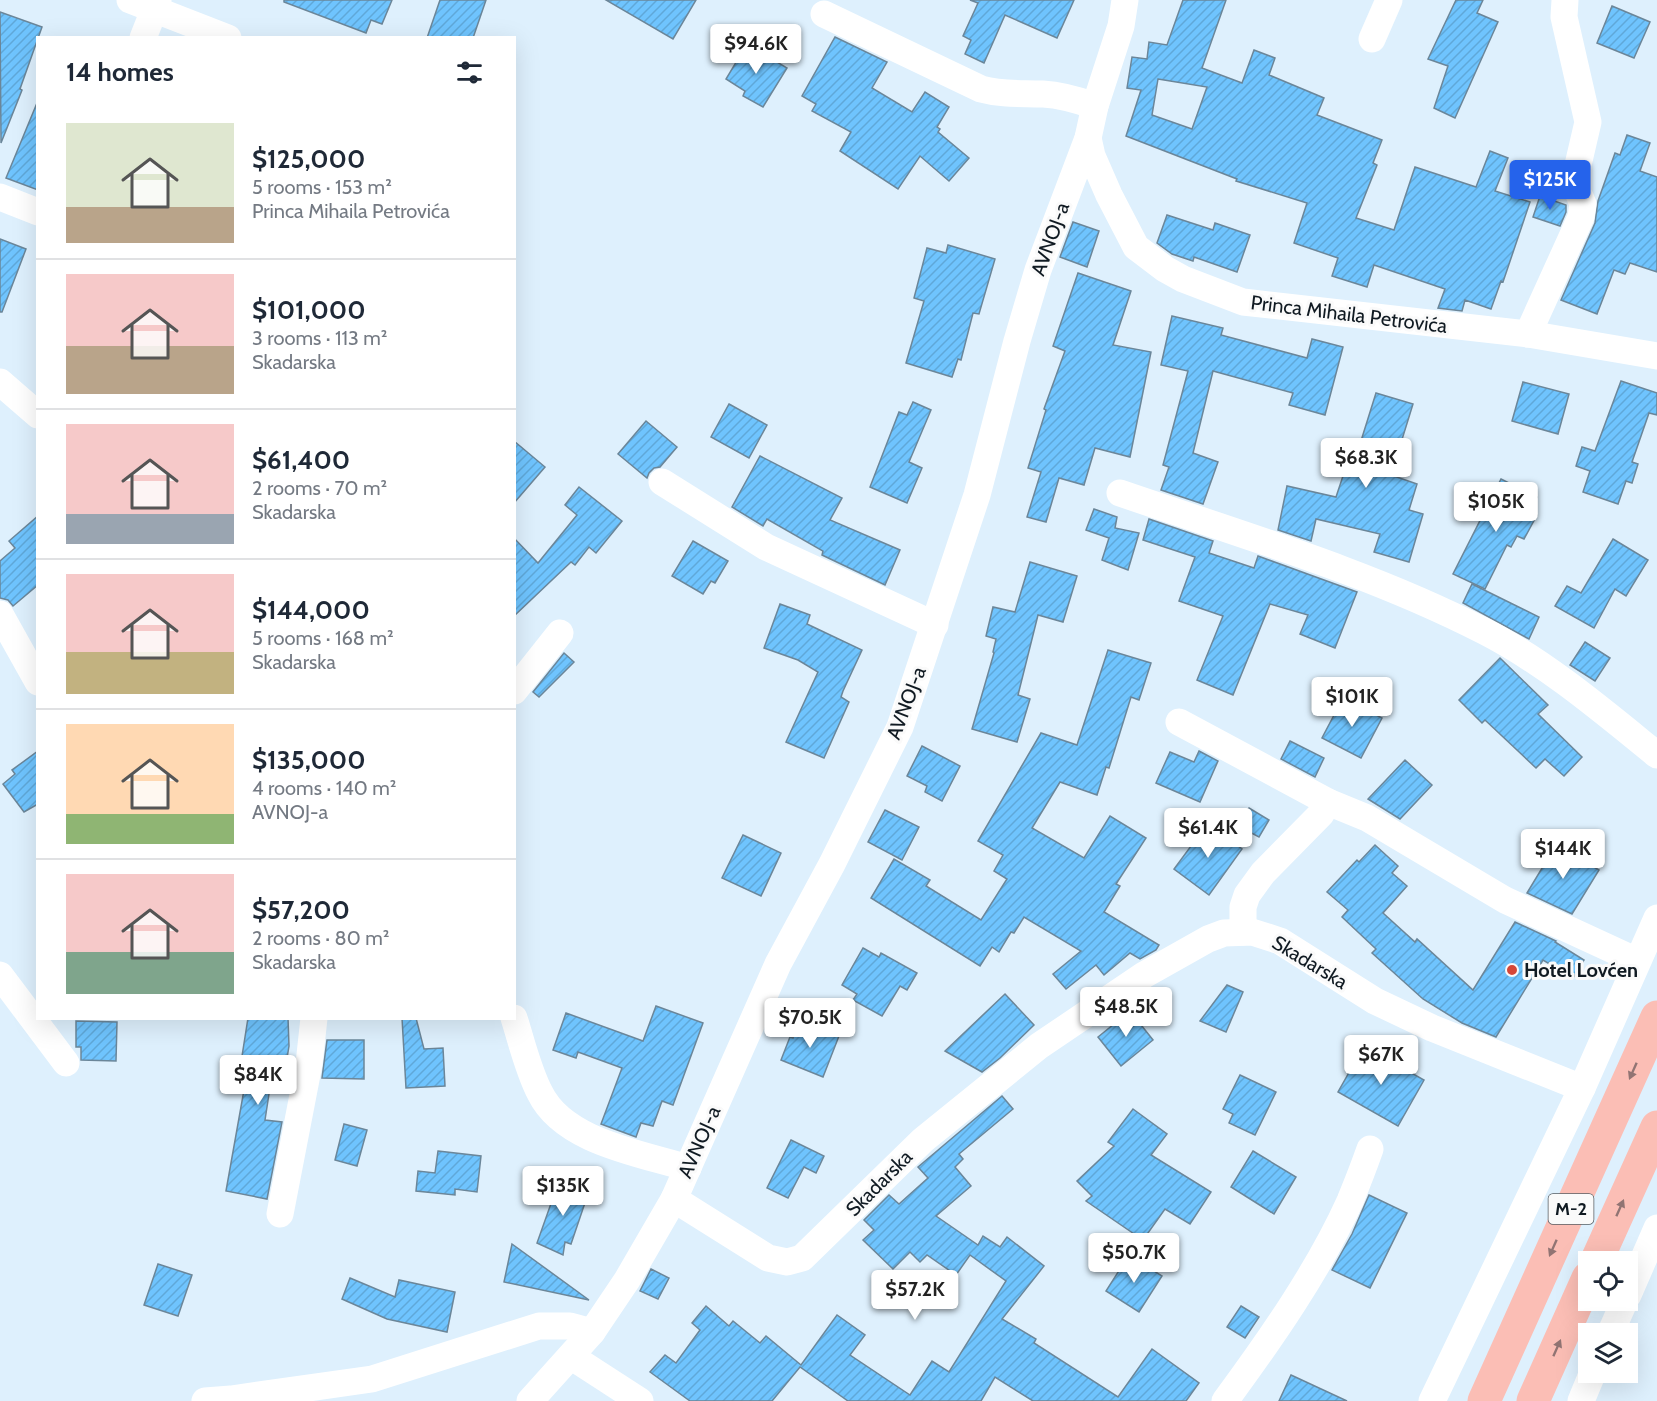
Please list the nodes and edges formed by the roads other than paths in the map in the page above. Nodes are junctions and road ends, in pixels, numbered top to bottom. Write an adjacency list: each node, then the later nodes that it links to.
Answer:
1 (1125, 0): 9 (street, AVNOJ-a)
2 (1389, 0): 8 (street)
3 (1565, 0): 13 (street)
4 (147, 3): 6 (street); 7 (street)
5 (825, 14): 9 (street)
6 (143, 36)
7 (223, 36)
8 (1372, 39)
9 (1095, 106): 10 (street, AVNOJ-a)
10 (1088, 138): 13 (street, Princa Mihaila Petrovića); 20 (street, AVNOJ-a)
11 (0, 197): 12 (street)
12 (36, 211)
13 (1528, 334): 14 (street, Princa Mihaila Petrovića)
14 (1657, 356)
15 (0, 382): 16 (street)
16 (36, 413)
17 (662, 482): 20 (street)
18 (1120, 493): 25 (street)
19 (0, 614): 22 (street)
20 (935, 625): 38 (street, AVNOJ-a)
21 (560, 633): 23 (street)
22 (36, 678)
23 (516, 688)
24 (1179, 722): 26 (street)
25 (1657, 755)
26 (1328, 802): 28 (street); 29 (street)
27 (1657, 918): 29 (street)
28 (1243, 932): 35 (street, Skadarska); 39 (street, Skadarska)
29 (1637, 961): 35 (street)
30 (0, 975): 34 (street)
31 (1657, 1017): 53 (main road, M-2, one-way to 53)
32 (314, 1020): 40 (street)
33 (515, 1020): 38 (street)
34 (66, 1063)
35 (1582, 1088): 52 (street)
36 (1657, 1127): 42 (main road, M-2, one-way to 36)
37 (1370, 1149): 51 (street)
38 (688, 1168): 39 (street, AVNOJ-a)
39 (674, 1199): 45 (street, AVNOJ-a)
40 (280, 1214)
41 (1657, 1228): 43 (street)
42 (1601, 1251)
43 (1638, 1272)
44 (1578, 1300): 54 (main road, one-way to 44)
45 (592, 1332): 46 (street, AVNOJ-a); 48 (street)
46 (572, 1357): 49 (street, AVNOJ-a); 50 (street)
47 (1588, 1383): 55 (street)
48 (205, 1401)
49 (530, 1401)
50 (640, 1401)
51 (1225, 1401)
52 (1432, 1401)
53 (1484, 1401)
54 (1533, 1401)
55 (1581, 1401)

